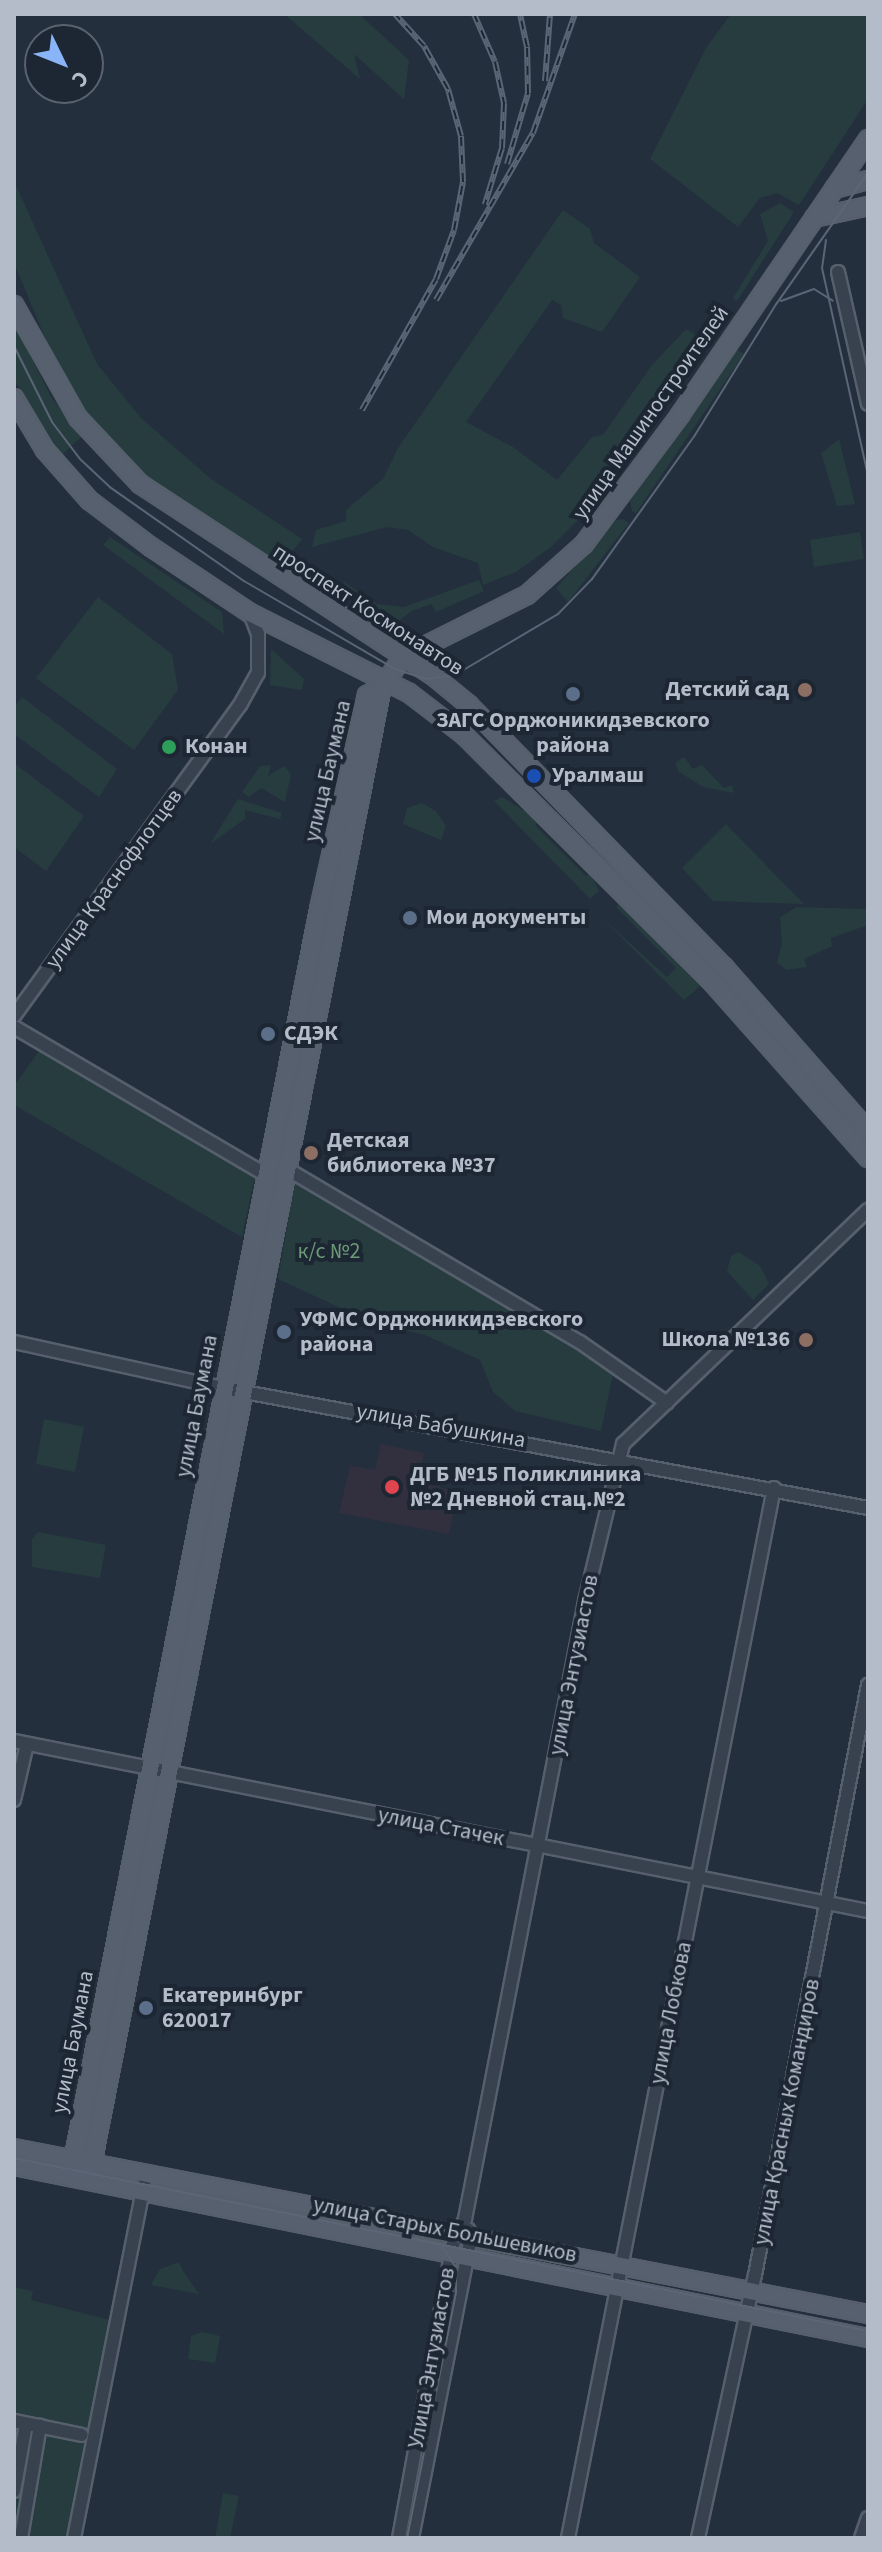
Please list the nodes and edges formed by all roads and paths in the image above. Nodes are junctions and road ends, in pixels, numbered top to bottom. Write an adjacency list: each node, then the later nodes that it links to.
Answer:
1 (868, 139): 3 (main road, улица Машиностроителей)
2 (868, 180): 3 (main road)
3 (834, 189): 5 (main road, улица Машиностроителей)
4 (868, 206): 5 (main road)
5 (814, 218): 11 (main road, улица Машиностроителей)
6 (838, 272): 9 (street)
7 (14, 305): 11 (main road, проспект Космонавтов)
8 (14, 398): 10 (main road)
9 (868, 404)
10 (250, 613): 12 (main road); 13 (street, улица Краснофлотцев)
11 (403, 657): 12 (main road, улица Машиностроителей); 15 (main road, проспект Космонавтов)
12 (383, 686): 16 (main road); 17 (main road, улица Баумана); 18 (main road, улица Баумана)
13 (14, 1016)
14 (14, 1027): 18 (street)
15 (868, 1131)
16 (868, 1158)
17 (287, 1169): 22 (main road, улица Баумана); 23 (street)
18 (266, 1175): 21 (main road, улица Баумана)
19 (868, 1210): 23 (street, улица Энтузиастов)
20 (14, 1342): 21 (street, улица Бабушкина)
21 (223, 1388): 22 (street, улица Бабушкина); 29 (main road, улица Баумана)
22 (246, 1391): 24 (street, улица Бабушкина); 30 (main road, улица Баумана)
23 (667, 1403): 24 (street, улица Энтузиастов)
24 (619, 1459): 25 (street, улица Бабушкина); 32 (street, улица Энтузиастов)
25 (774, 1488): 26 (street, улица Бабушкина); 33 (street, улица Лобкова)
26 (868, 1508)
27 (868, 1685): 34 (street, улица Красных Командиров)
28 (20, 1742): 29 (street, улица Стачек); 31 (street)
29 (149, 1770): 30 (street, улица Стачек); 37 (main road, улица Баумана)
30 (168, 1774): 32 (street, улица Стачек); 38 (main road, улица Баумана)
31 (14, 1800)
32 (540, 1847): 33 (street, улица Стачек); 44 (street, улица Энтузиастов)
33 (699, 1878): 34 (street, улица Стачек); 47 (street, улица Лобкова)
34 (828, 1903): 35 (street, улица Стачек); 49 (street, улица Красных Командиров)
35 (868, 1911)
36 (14, 2150): 37 (main road, улица Старых Большевиков)
37 (73, 2159): 38 (main road, улица Старых Большевиков); 41 (main road, улица Баумана)
38 (92, 2162): 40 (main road, улица Старых Большевиков); 42 (main road, улица Баумана)
39 (14, 2166): 41 (main road, улица Старых Большевиков)
40 (147, 2173): 43 (street); 45 (main road, улица Старых Большевиков)
41 (70, 2176): 42 (main road, улица Старых Большевиков)
42 (89, 2180): 43 (main road, улица Старых Большевиков)
43 (143, 2193): 46 (main road, улица Старых Большевиков); 59 (street)
44 (465, 2219): 45 (street, Улица Энтузиастов)
45 (463, 2237): 46 (street, Улица Энтузиастов); 47 (main road, улица Старых Большевиков)
46 (459, 2256): 48 (main road, улица Старых Большевиков); 60 (street, Улица Энтузиастов); 61 (street, Улица Энтузиастов)
47 (622, 2269): 48 (street, улица Лобкова); 49 (main road, улица Старых Большевиков)
48 (619, 2287): 50 (main road, улица Старых Большевиков); 62 (street, улица Лобкова)
49 (752, 2291): 50 (street, улица Красных Командиров); 51 (main road, улица Старых Большевиков)
50 (747, 2314): 52 (main road, улица Старых Большевиков); 63 (street, улица Красных Командиров)
51 (868, 2314)
52 (868, 2338)
53 (20, 2422): 54 (street); 56 (street)
54 (40, 2426): 55 (street); 58 (street)
55 (82, 2435)
56 (14, 2491)
57 (868, 2518): 64 (street)
58 (21, 2538)
59 (74, 2538)
60 (399, 2538)
61 (412, 2538)
62 (568, 2538)
63 (698, 2538)
64 (861, 2538)

